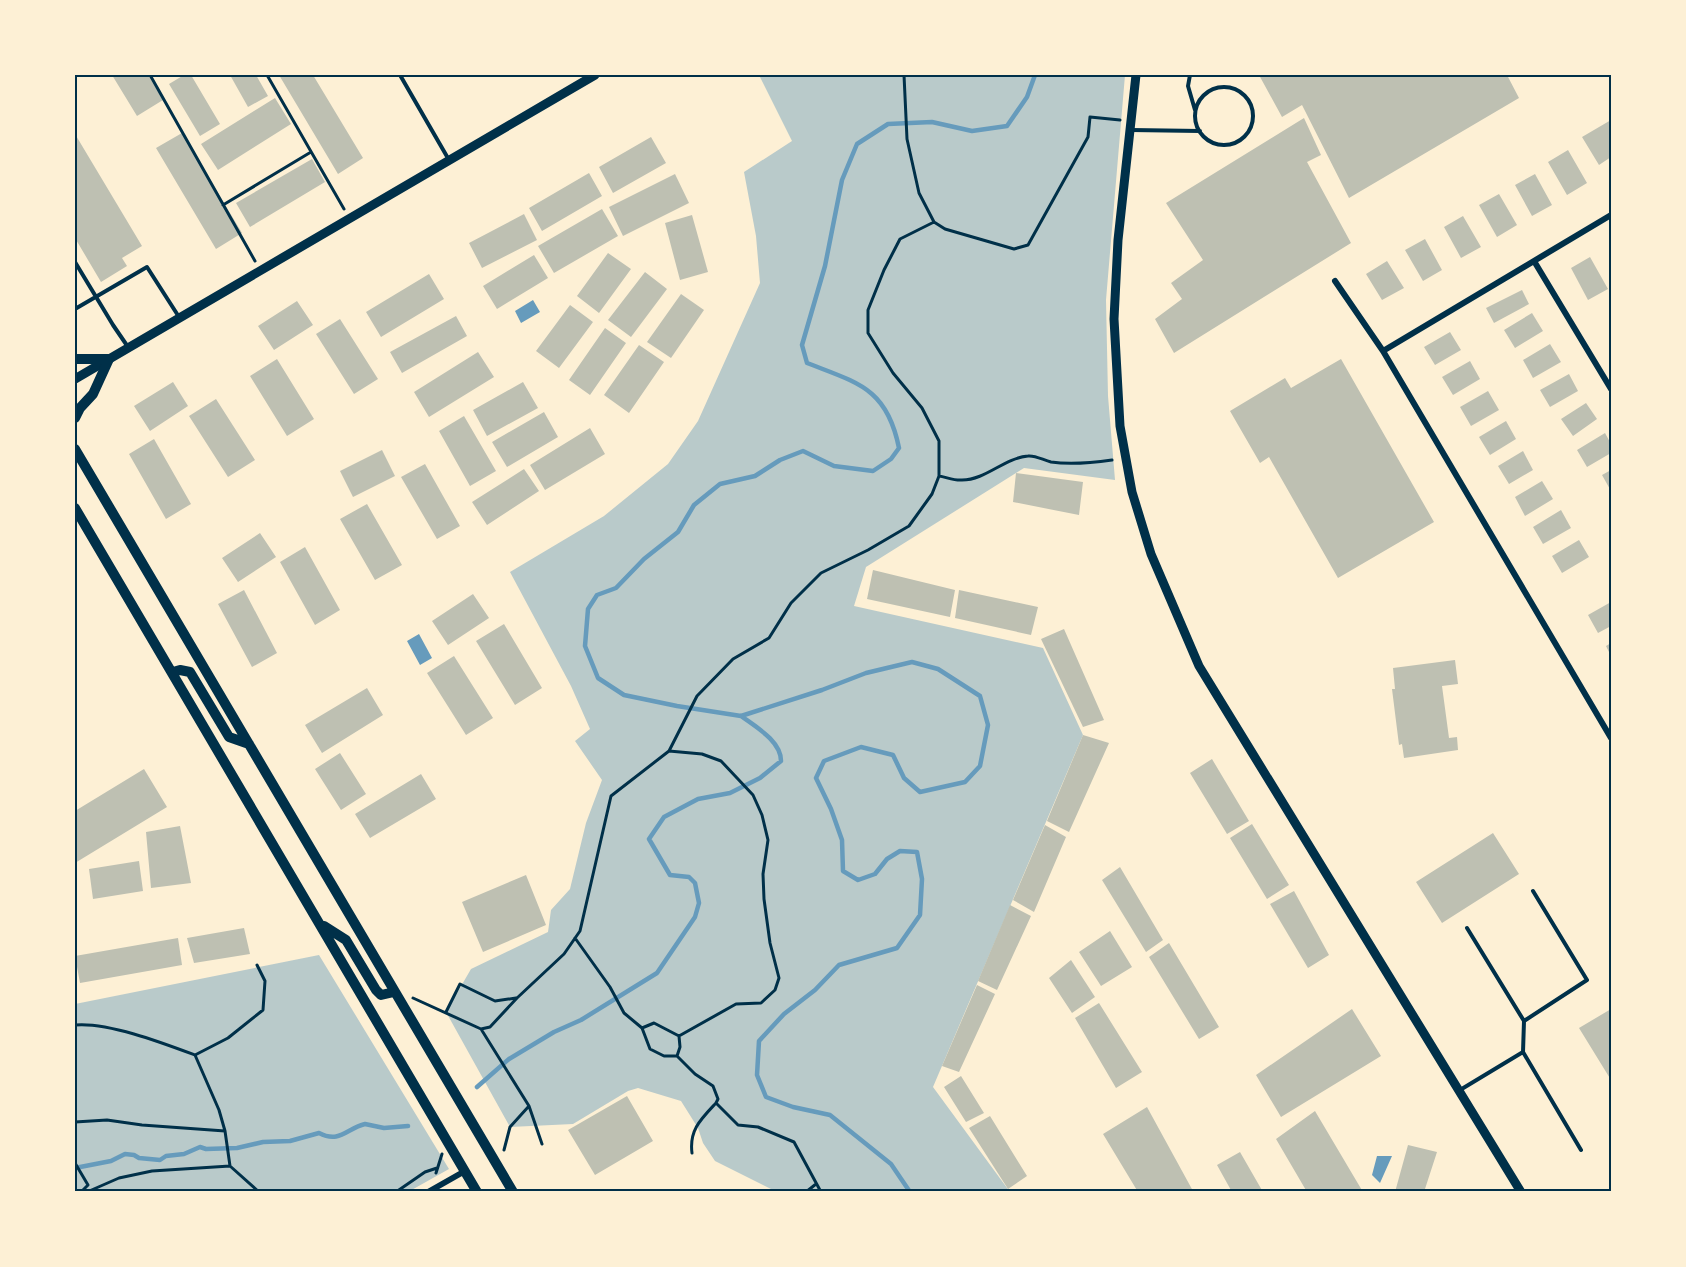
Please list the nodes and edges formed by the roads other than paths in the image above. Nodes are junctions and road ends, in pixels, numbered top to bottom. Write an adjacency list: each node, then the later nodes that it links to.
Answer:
1 (400, 75): 8 (lane)
2 (595, 75): 8 (street)
3 (1136, 75): 6 (street)
4 (1190, 75): 5 (lane)
5 (1196, 110): 7 (lane); 7 (lane)
6 (1131, 125): 7 (lane); 35 (street)
7 (1200, 131)
8 (450, 161): 15 (street)
9 (1611, 214): 10 (street)
10 (1534, 261): 17 (street); 21 (street)
11 (75, 262): 13 (lane)
12 (1335, 281): 17 (street)
13 (96, 296): 14 (lane); 15 (lane); 16 (lane)
14 (75, 309)
15 (180, 318): 16 (street)
16 (128, 347): 18 (street)
17 (1383, 351): 27 (street)
18 (109, 358): 19 (main road); 20 (street); 22 (main road)
19 (75, 359)
20 (75, 379)
21 (1611, 389)
22 (75, 418)
23 (75, 441): 24 (main road)
24 (77, 453): 28 (main road)
25 (75, 508): 26 (main road)
26 (173, 672): 28 (main road); 30 (main road)
27 (1611, 738)
28 (249, 744): 32 (main road)
29 (1533, 891): 33 (lane)
30 (321, 924): 32 (main road); 37 (main road)
31 (1467, 928): 33 (lane)
32 (394, 992): 40 (main road)
33 (1524, 1021): 34 (lane)
34 (1523, 1052): 35 (lane); 36 (lane)
35 (1459, 1090): 41 (street)
36 (1581, 1150)
37 (465, 1171): 38 (street); 39 (main road)
38 (428, 1192)
39 (477, 1192)
40 (513, 1192)
41 (1521, 1192)

